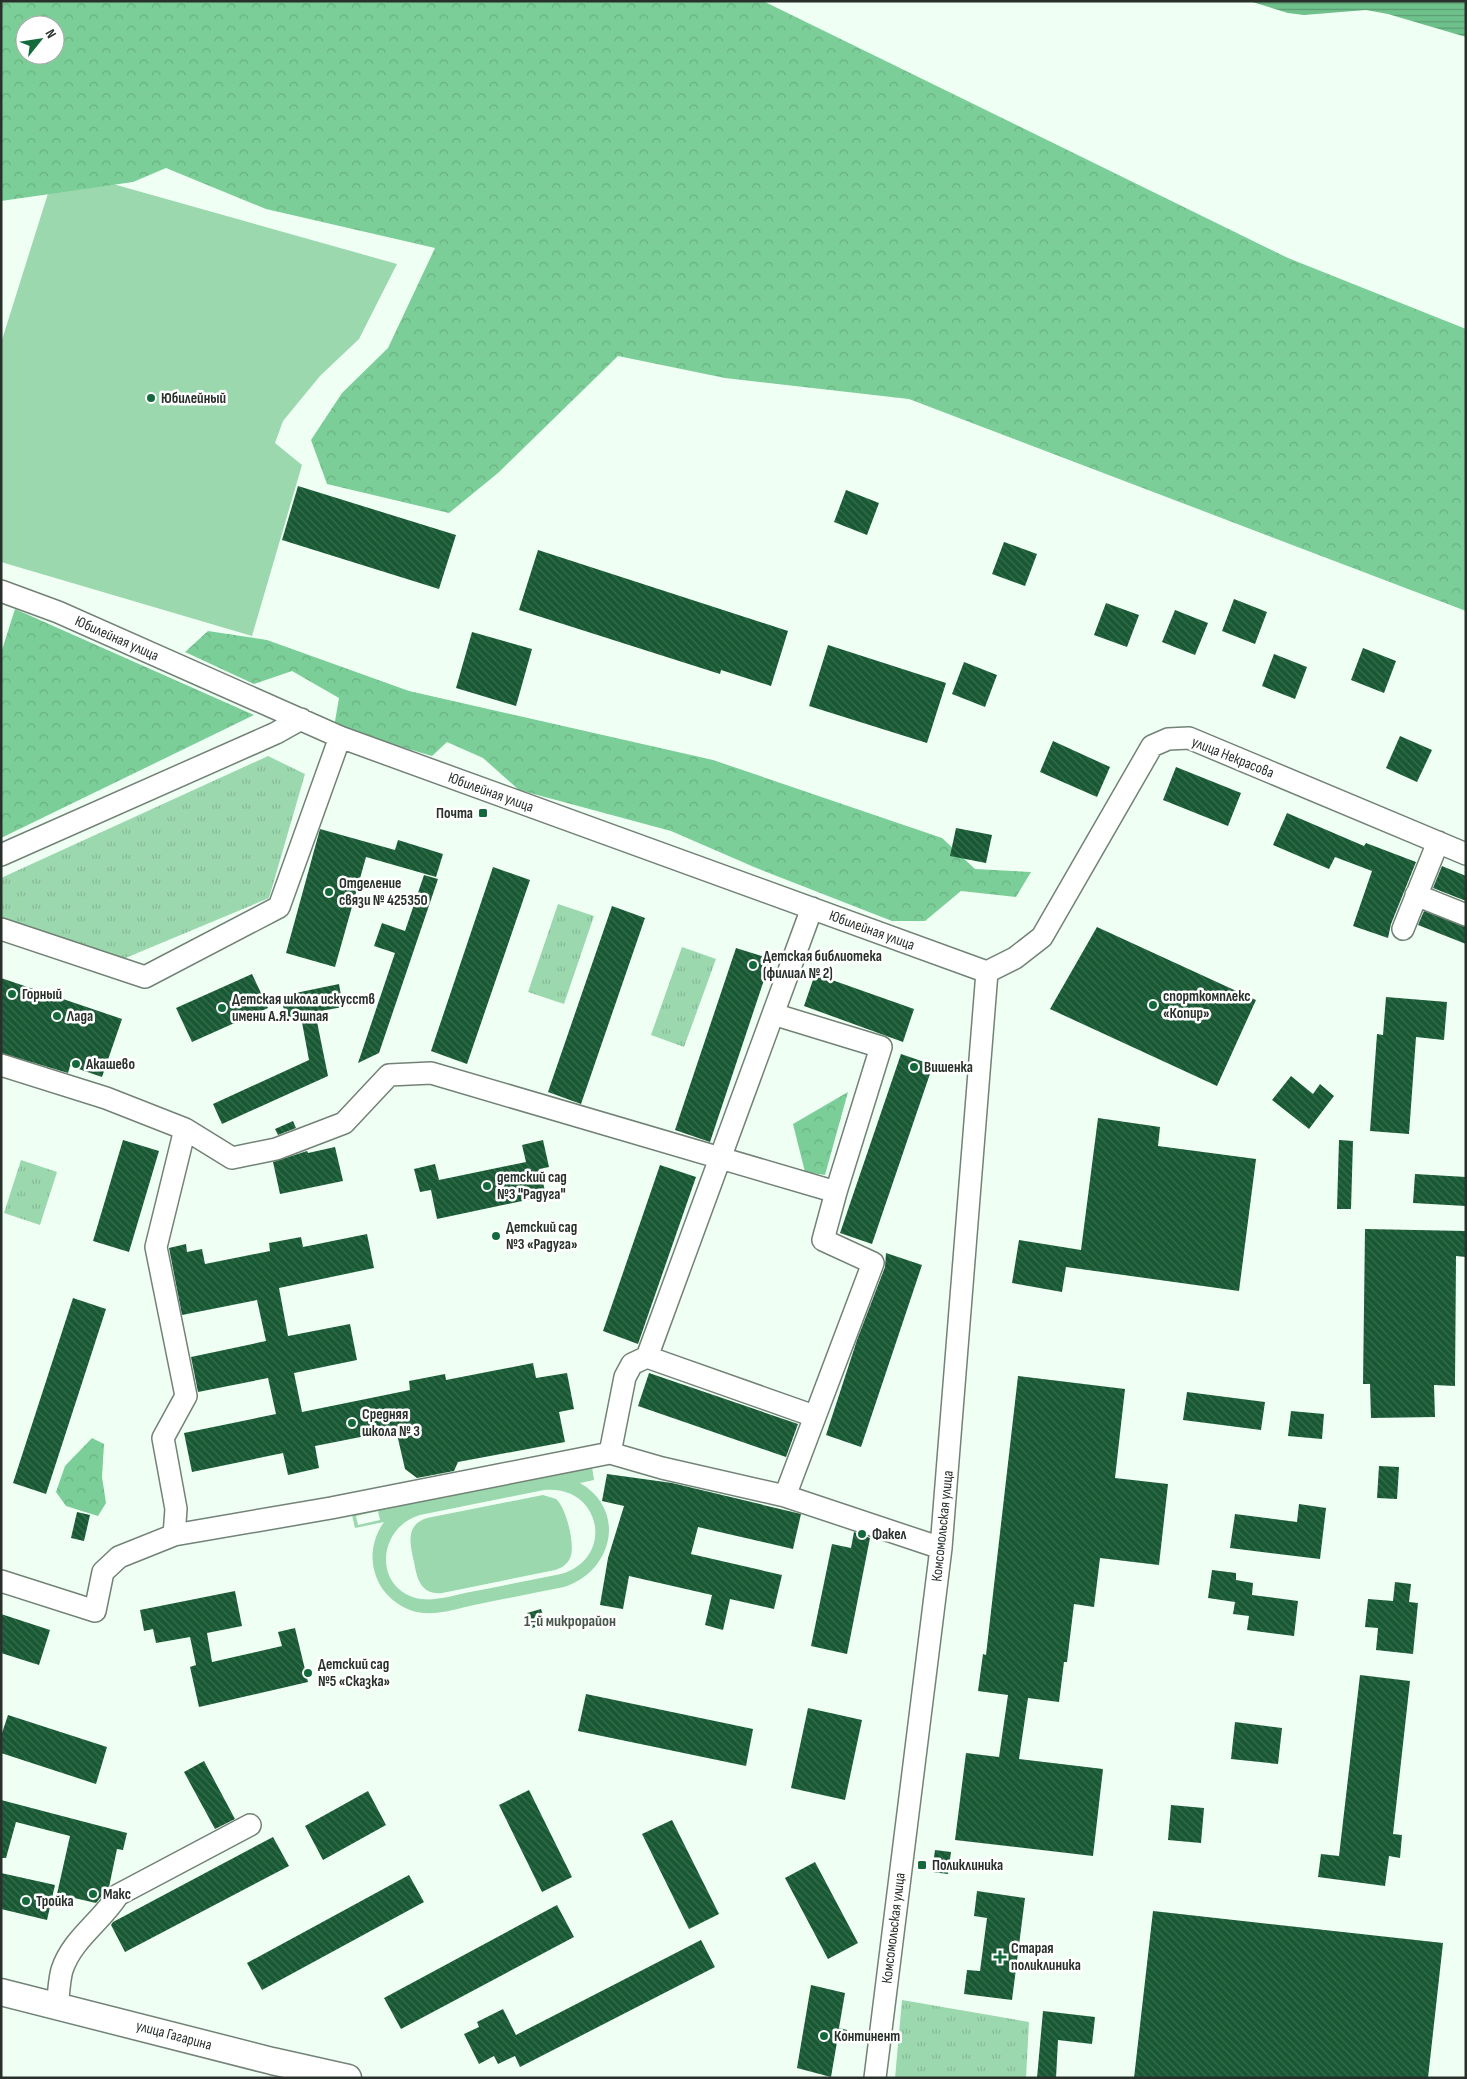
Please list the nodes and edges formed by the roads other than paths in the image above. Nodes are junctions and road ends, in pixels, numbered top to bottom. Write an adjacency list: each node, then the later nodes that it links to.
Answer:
1 (2, 594): 2 (street, Юбилейная улица)
2 (301, 719): 3 (street, Юбилейная улица); 6 (street)
3 (340, 737): 8 (street, Юбилейная улица); 10 (street)
4 (1438, 842): 5 (street, улица Некрасова); 7 (street); 12 (street, улица Некрасова)
5 (1466, 854)
6 (1, 856)
7 (1416, 895): 9 (street); 11 (street)
8 (812, 908): 12 (street, Юбилейная улица); 13 (street)
9 (1466, 915)
10 (1, 929)
11 (1403, 929)
12 (987, 972): 23 (street, Комсомольская улица)
13 (773, 1014): 16 (street); 17 (street)
14 (1, 1065): 15 (street)
15 (184, 1129): 16 (street); 22 (street)
16 (719, 1158): 17 (street); 18 (street)
17 (836, 1192): 19 (street)
18 (647, 1357): 19 (street); 20 (street)
19 (814, 1416): 21 (street)
20 (610, 1453): 21 (street); 22 (street)
21 (785, 1496): 23 (street)
22 (174, 1536): 24 (street)
23 (941, 1548): 30 (street, Комсомольская улица)
24 (1, 1581)
25 (250, 1825): 27 (street)
26 (1, 1992): 27 (main road, улица Гагарина)
27 (57, 2005): 28 (main road, улица Гагарина)
28 (270, 2069): 29 (main road, улица Гагарина)
29 (348, 2078)
30 (875, 2078)

